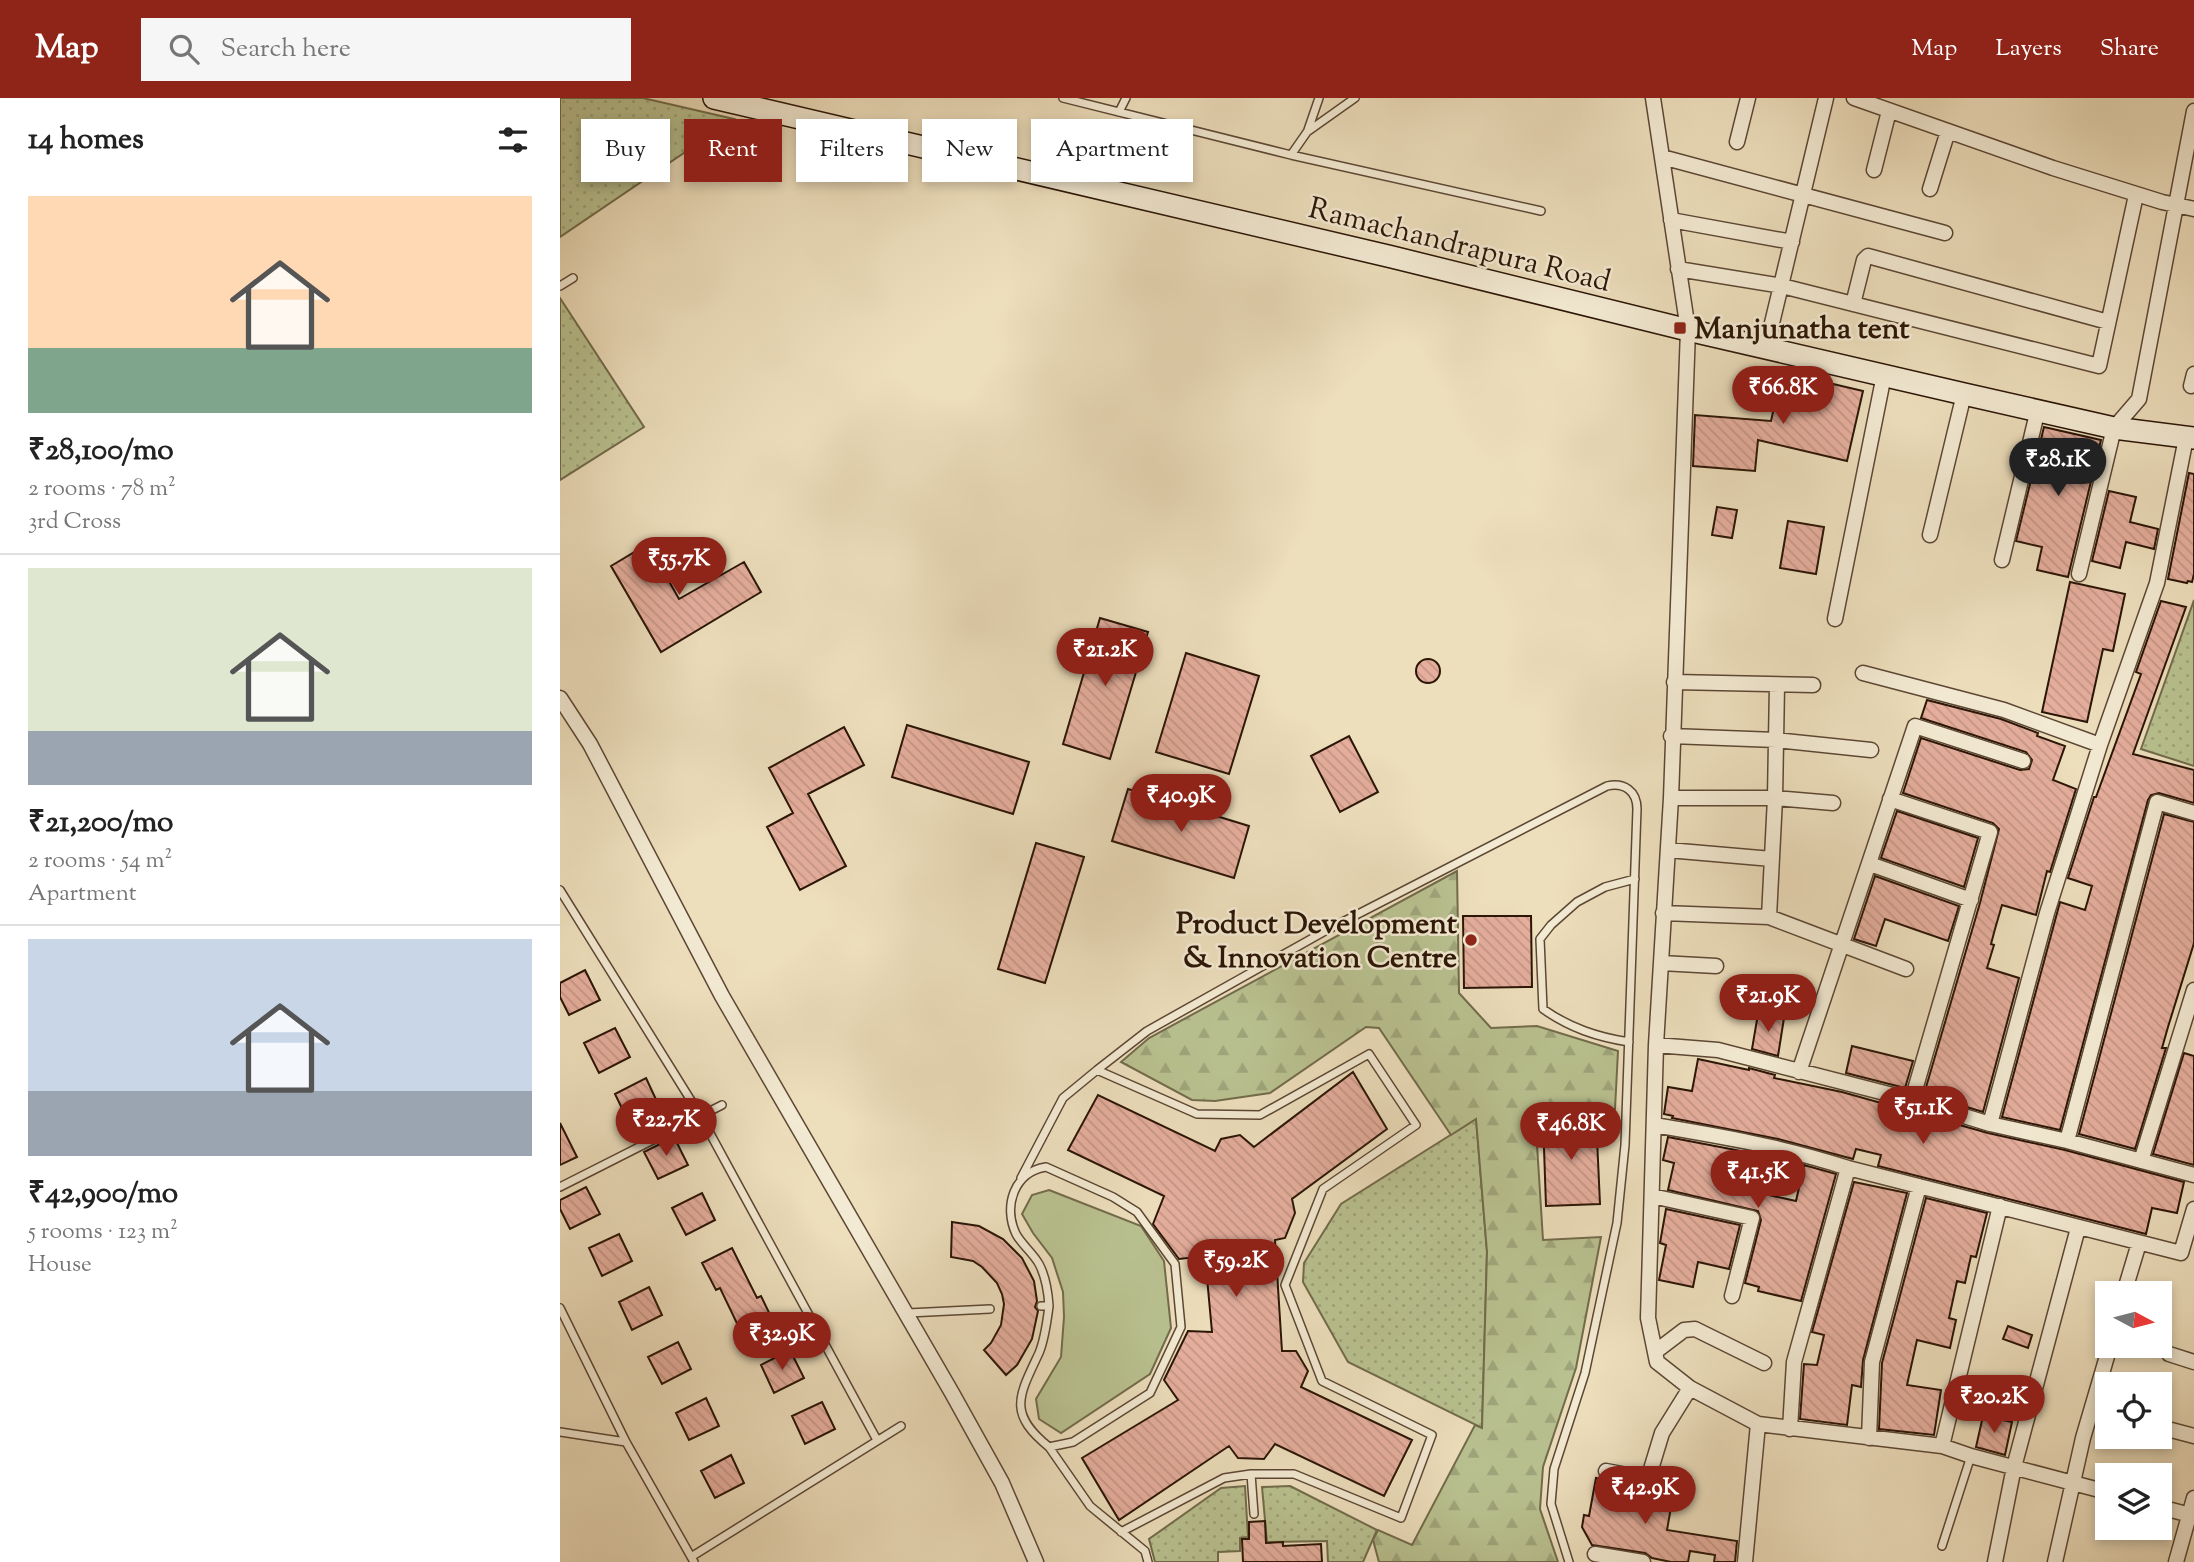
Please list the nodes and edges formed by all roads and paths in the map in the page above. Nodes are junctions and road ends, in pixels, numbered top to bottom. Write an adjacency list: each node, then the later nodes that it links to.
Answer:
1 (714, 98): 34 (street, Ramachandrapura Road)
2 (1063, 98): 12 (lane)
3 (1126, 98): 12 (lane)
4 (1319, 98): 14 (lane)
5 (1354, 98): 14 (lane)
6 (1653, 98): 17 (street)
7 (1748, 98): 15 (street)
8 (1826, 98): 20 (street)
9 (1854, 98): 10 (street)
10 (1889, 111): 13 (street); 18 (street)
11 (2194, 111): 22 (street)
12 (1119, 112): 16 (lane)
13 (1948, 131): 19 (street); 21 (street)
14 (1307, 132): 16 (lane)
15 (1737, 142)
16 (1291, 155): 24 (lane)
17 (1662, 158): 20 (street); 25 (street)
18 (1874, 170)
19 (1930, 189)
20 (1802, 195): 26 (street); 27 (street)
21 (2136, 195): 22 (street); 33 (street)
22 (2177, 205): 23 (street); 39 (street)
23 (2194, 209)
24 (1541, 211)
25 (1671, 219): 27 (street); 28 (street)
26 (1945, 233)
27 (1792, 242): 31 (street)
28 (1678, 269): 31 (street); 34 (street)
29 (573, 278): 30 (lane)
30 (560, 286)
31 (1782, 286): 32 (street); 35 (street)
32 (1853, 304): 33 (street); 33 (street)
33 (2108, 322)
34 (1688, 330): 35 (street, Ramachandrapura Road); 46 (street)
35 (1766, 348): 36 (street, Ramachandrapura Road)
36 (1884, 375): 37 (street, Ramachandrapura Road); 44 (street)
37 (1964, 394): 38 (street, Ramachandrapura Road); 41 (street)
38 (2038, 409): 39 (street, Ramachandrapura Road); 42 (street)
39 (2114, 428): 40 (street, Ramachandrapura Road); 43 (street)
40 (2190, 438): 52 (street)
41 (1930, 535)
42 (2002, 560)
43 (2079, 574)
44 (1835, 618)
45 (1863, 673): 52 (street)
46 (1674, 682): 47 (street); 50 (street)
47 (1777, 684): 48 (street); 51 (street)
48 (1813, 685)
49 (560, 698): 98 (street)
50 (1671, 736): 51 (street); 55 (street)
51 (1776, 740): 53 (street); 56 (street)
52 (2100, 745): 80 (street)
53 (1871, 750)
54 (2024, 761): 57 (street)
55 (1671, 798): 56 (street); 60 (street)
56 (1776, 798): 58 (street); 61 (street)
57 (1890, 799): 62 (street); 65 (street)
58 (1833, 803)
59 (2194, 813): 82 (street)
60 (1668, 850): 61 (street); 66 (street)
61 (1772, 859): 67 (street)
62 (1870, 864): 65 (street); 68 (street)
63 (1635, 879): 73 (lane); 73 (lane); 75 (lane)
64 (560, 890): 79 (lane)
65 (1971, 900): 77 (street)
66 (1663, 912): 67 (street); 69 (street)
67 (1769, 917): 68 (street)
68 (1842, 947): 71 (street); 76 (street)
69 (1661, 963): 70 (street); 74 (street)
70 (1716, 967)
71 (1906, 969)
72 (2194, 990): 83 (street)
73 (1629, 1042): 134 (lane)
74 (1656, 1045): 76 (street); 81 (street)
75 (1097, 1070): 86 (lane); 119 (lane)
76 (1799, 1072): 77 (street)
77 (1912, 1100): 80 (street)
78 (722, 1105): 79 (lane)
79 (700, 1115): 88 (lane); 112 (lane)
80 (1990, 1124): 82 (street)
81 (1654, 1125): 84 (street); 89 (street)
82 (2067, 1141): 83 (street)
83 (2141, 1161): 85 (street)
84 (1848, 1168): 87 (street); 107 (street)
85 (2194, 1175)
86 (1021, 1178): 115 (lane); 115 (lane)
87 (1919, 1186): 90 (street); 111 (street)
88 (560, 1187)
89 (1652, 1196): 95 (street); 99 (street)
90 (2000, 1206): 92 (street); 114 (street)
91 (2193, 1218): 93 (street)
92 (2078, 1228): 93 (street); 117 (street)
93 (2139, 1243): 94 (street)
94 (2128, 1281)
95 (1732, 1296)
96 (560, 1308): 113 (lane)
97 (990, 1309): 98 (lane)
98 (907, 1314): 132 (street)
99 (1655, 1352): 103 (street); 104 (street)
100 (2172, 1355): 102 (street)
101 (2106, 1358): 121 (street)
102 (2194, 1362)
103 (1764, 1363)
104 (1690, 1388): 105 (street); 120 (street)
105 (1758, 1424): 107 (street); 136 (street)
106 (901, 1426): 112 (lane)
107 (1790, 1429): 111 (street)
108 (2172, 1430): 110 (street)
109 (560, 1432): 113 (lane)
110 (2194, 1436)
111 (1868, 1438): 114 (street)
112 (877, 1440): 131 (lane)
113 (626, 1442): 131 (lane)
114 (1942, 1446): 116 (street)
115 (1049, 1447): 128 (lane)
116 (1970, 1456): 117 (street); 129 (lane)
117 (2014, 1467): 121 (street); 137 (street)
118 (1606, 1471): 120 (street)
119 (1251, 1474): 126 (lane); 128 (lane)
120 (1648, 1479): 122 (street)
121 (2073, 1483): 123 (street); 138 (street)
122 (1679, 1488)
123 (2095, 1489)
124 (2194, 1498): 127 (street)
125 (2172, 1510): 127 (street)
126 (1254, 1514)
127 (2192, 1516): 139 (street)
128 (1121, 1532): 133 (lane)
129 (1942, 1546)
130 (1595, 1553): 135 (street)
131 (692, 1559)
132 (1036, 1562)
133 (1148, 1562)
134 (1569, 1562)
135 (1643, 1562)
136 (1745, 1562)
137 (1995, 1562)
138 (2055, 1562)
139 (2176, 1562)

